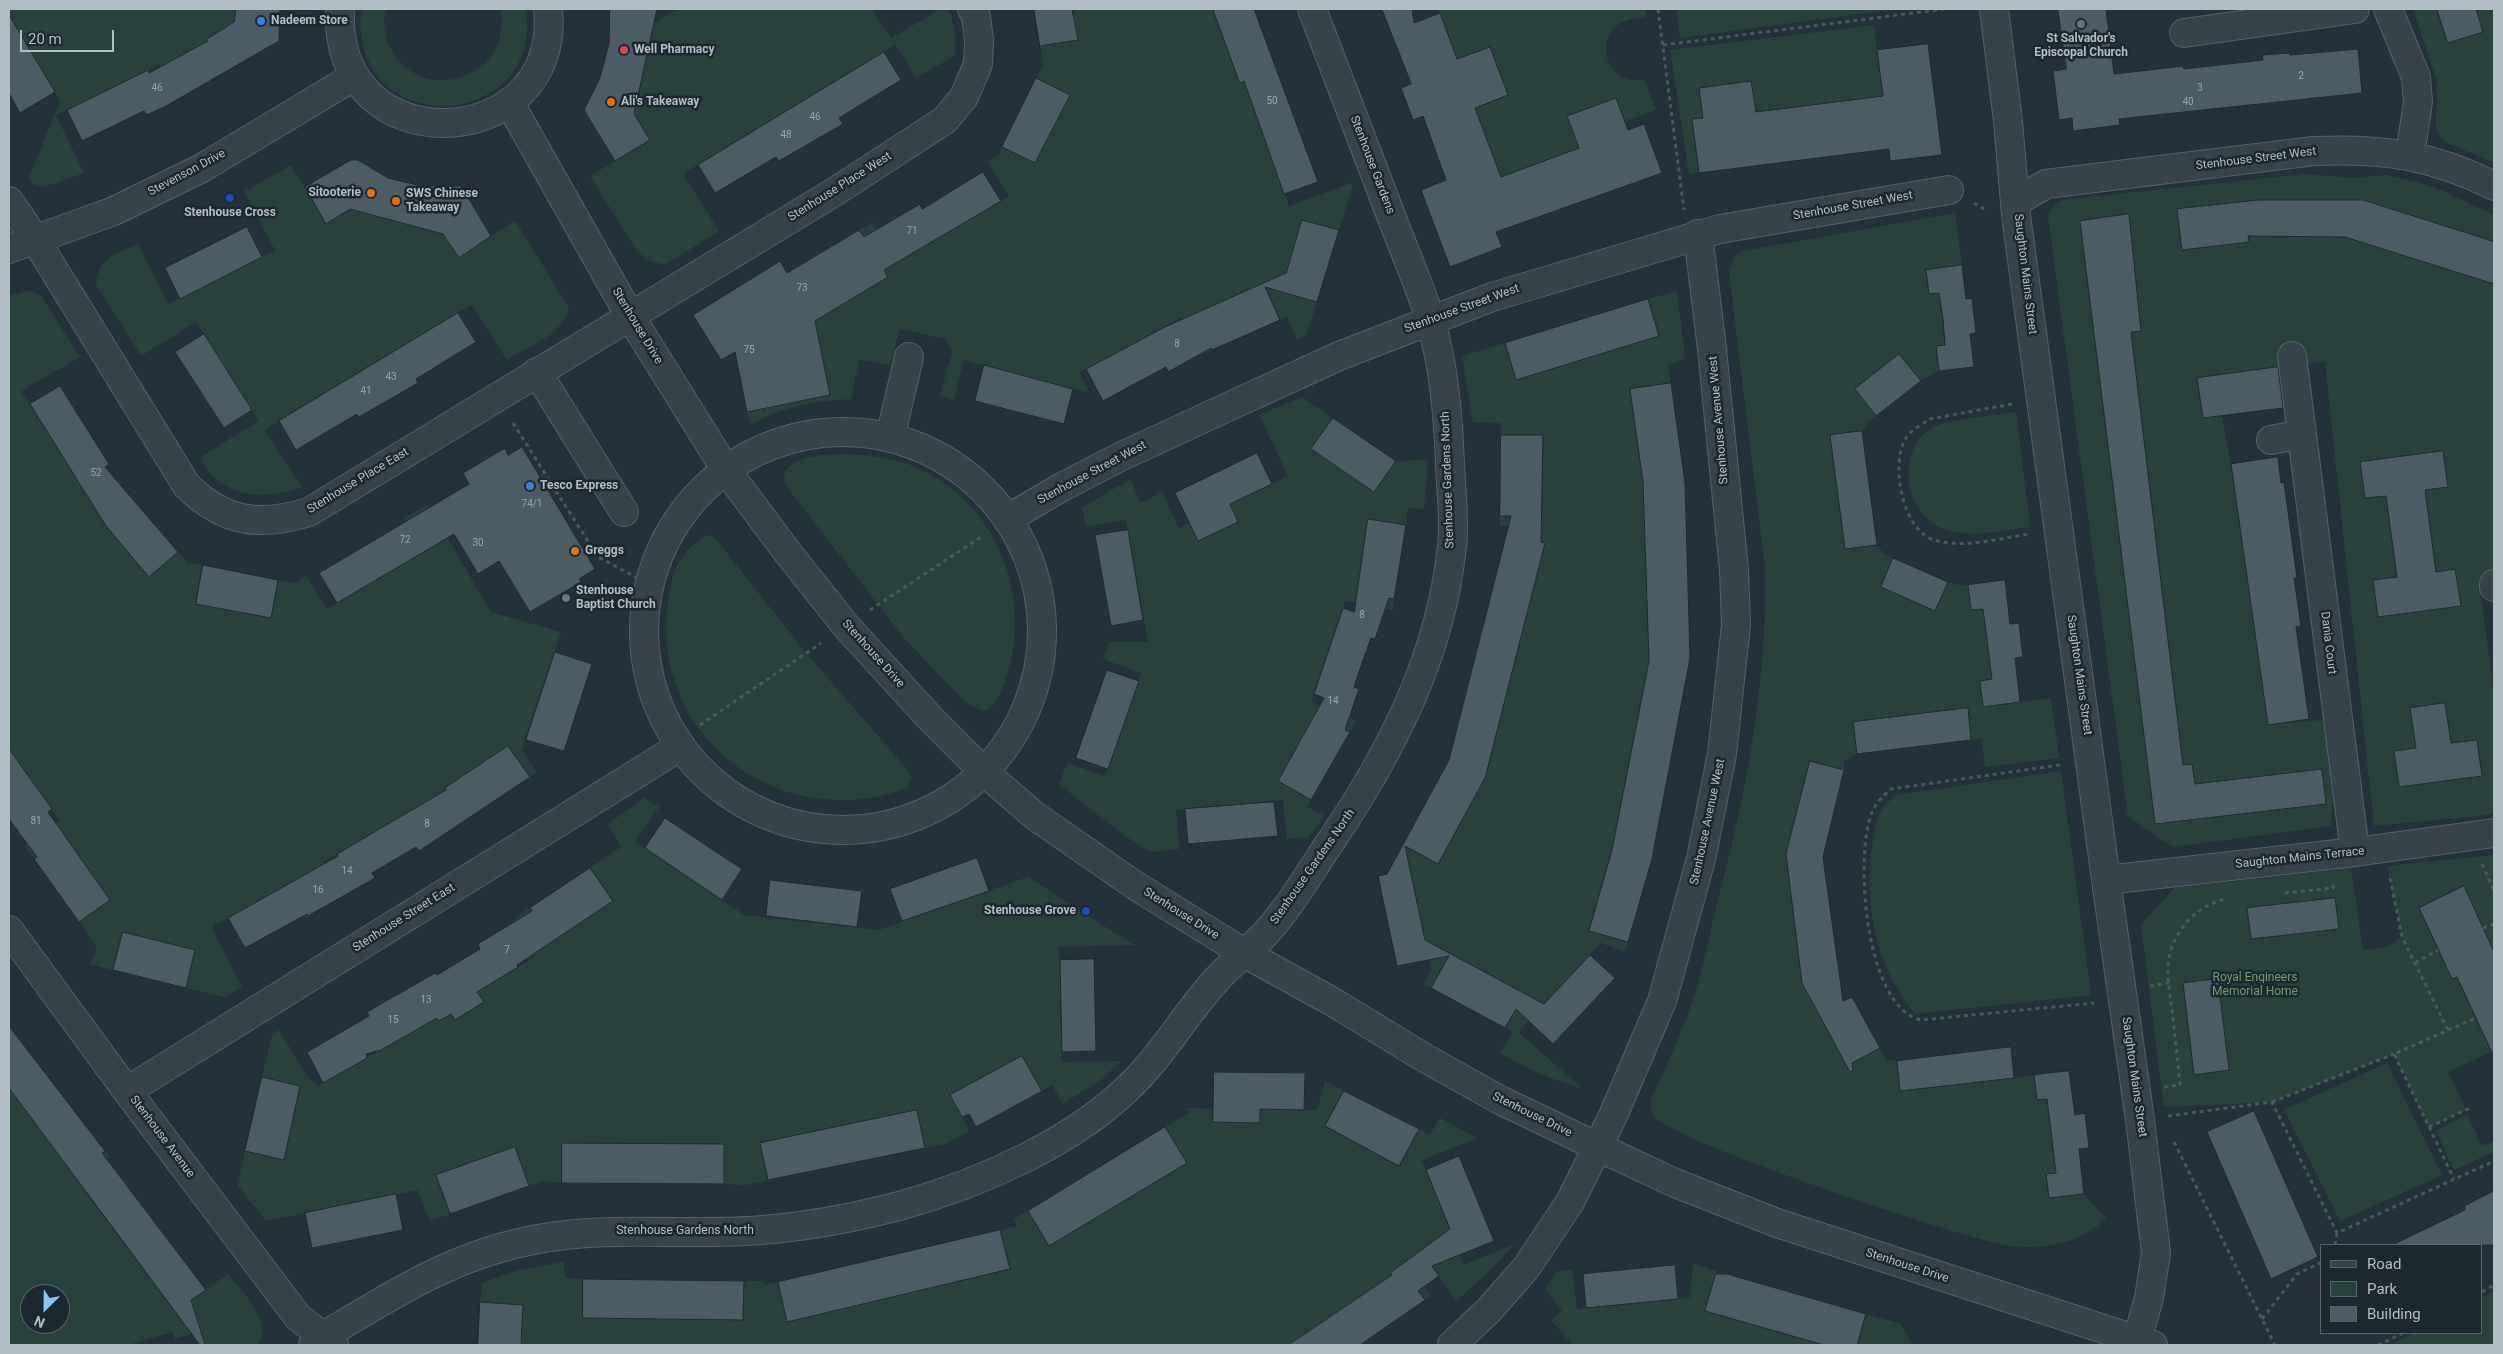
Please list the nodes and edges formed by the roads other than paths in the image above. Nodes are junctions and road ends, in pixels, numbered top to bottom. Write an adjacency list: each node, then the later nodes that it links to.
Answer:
1 (340, 9): 9 (street)
2 (548, 9): 10 (street)
3 (972, 9): 19 (street, Stenhouse Place West)
4 (1312, 9): 20 (street, Stenhouse Gardens)
5 (1994, 9): 15 (street, Saughton Mains Street)
6 (2355, 9): 8 (street)
7 (2388, 9): 11 (street)
8 (2184, 33)
9 (356, 76): 10 (street); 17 (street, Stevenson Drive)
10 (509, 102): 19 (street, Stenhouse Drive)
11 (2410, 155): 12 (street, Stenhouse Street West); 15 (street, Stenhouse Street West)
12 (2494, 186)
13 (1949, 190): 16 (street, Stenhouse Street West)
14 (9, 201): 17 (street, Stenhouse Place East)
15 (2017, 201): 34 (street, Saughton Mains Street)
16 (1692, 236): 20 (street, Stenhouse Street West); 38 (street, Stenhouse Avenue West)
17 (35, 239): 18 (street, Stevenson Drive); 23 (street, Stenhouse Place East)
18 (9, 249)
19 (630, 316): 23 (street, Stenhouse Place East); 27 (street, Stenhouse Drive)
20 (1431, 320): 29 (street, Stenhouse Street West); 36 (street, Stenhouse Gardens North)
21 (2292, 356): 24 (street, Dania Court)
22 (909, 357): 25 (street)
23 (537, 372): 28 (street)
24 (2302, 434): 26 (street); 33 (street, Dania Court)
25 (890, 438): 27 (street); 29 (street)
26 (2271, 440)
27 (726, 470): 30 (street); 31 (street, Stenhouse Drive)
28 (624, 512)
29 (1007, 519): 31 (street)
30 (681, 746): 31 (street); 37 (street, Stenhouse Street East)
31 (984, 772): 36 (street, Stenhouse Drive)
32 (2494, 833): 33 (street, Saughton Mains Terrace)
33 (2342, 853): 34 (street, Saughton Mains Terrace)
34 (2106, 880): 40 (street, Saughton Mains Street)
35 (9, 930): 37 (street, Stenhouse Avenue)
36 (1244, 953): 38 (street, Stenhouse Drive); 39 (street, Stenhouse Gardens North)
37 (127, 1091): 39 (street, Stenhouse Avenue)
38 (1598, 1147): 40 (street, Stenhouse Drive); 41 (street, Stenhouse Avenue West)
39 (323, 1342)
40 (2145, 1343)
41 (1452, 1345)

